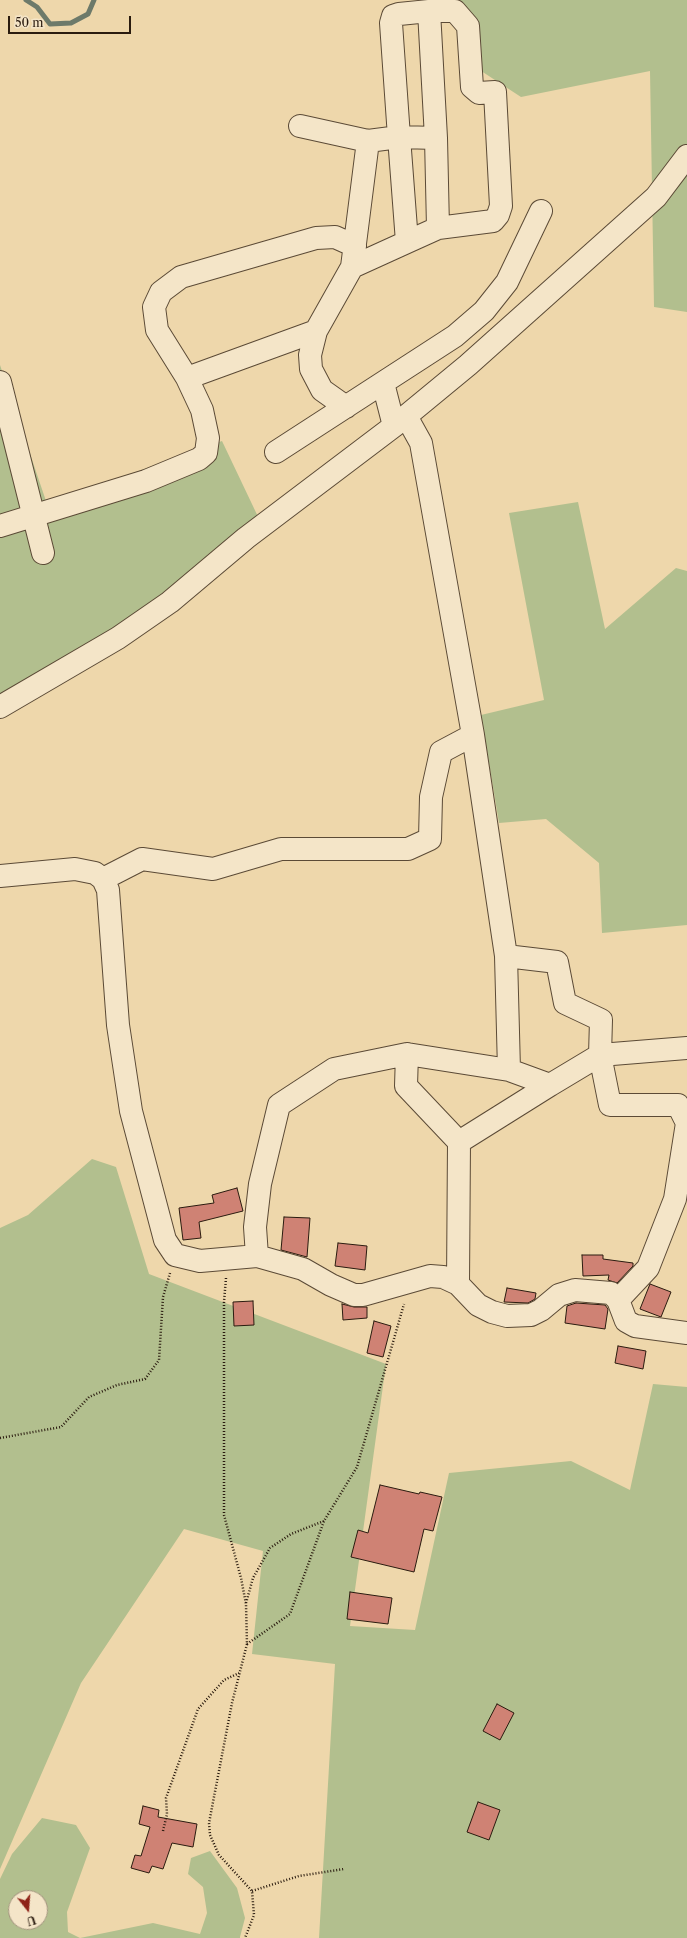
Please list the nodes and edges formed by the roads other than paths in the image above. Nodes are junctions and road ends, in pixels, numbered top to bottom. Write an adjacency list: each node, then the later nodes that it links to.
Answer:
1 (429, 11): 3 (street); 4 (street); 8 (street)
2 (300, 126): 5 (street)
3 (399, 137): 4 (street); 5 (street); 9 (street)
4 (436, 138): 8 (street)
5 (368, 141): 10 (street)
6 (687, 156): 17 (street)
7 (542, 211): 15 (street)
8 (438, 228): 9 (street)
9 (407, 242): 11 (street)
10 (355, 246): 11 (street); 13 (street)
11 (352, 267): 12 (street)
12 (316, 330): 13 (street); 16 (street)
13 (187, 378): 19 (street)
14 (0, 382): 19 (street)
15 (383, 382): 16 (street); 17 (street)
16 (346, 407): 18 (street)
17 (400, 421): 22 (street); 23 (street)
18 (276, 452)
19 (35, 515): 20 (street); 21 (street)
20 (0, 526)
21 (43, 553)
22 (0, 707)
23 (473, 735): 25 (street); 26 (street)
24 (0, 876): 25 (street)
25 (103, 879): 33 (street)
26 (506, 956): 29 (street); 30 (street)
27 (687, 1048): 29 (street)
28 (407, 1054): 30 (street); 32 (street); 33 (street)
29 (600, 1055): 31 (street); 35 (street)
30 (510, 1070): 31 (street)
31 (550, 1085): 32 (street)
32 (459, 1142): 34 (street)
33 (257, 1256): 34 (street)
34 (458, 1284): 35 (street)
35 (618, 1300): 36 (street)
36 (687, 1333)

